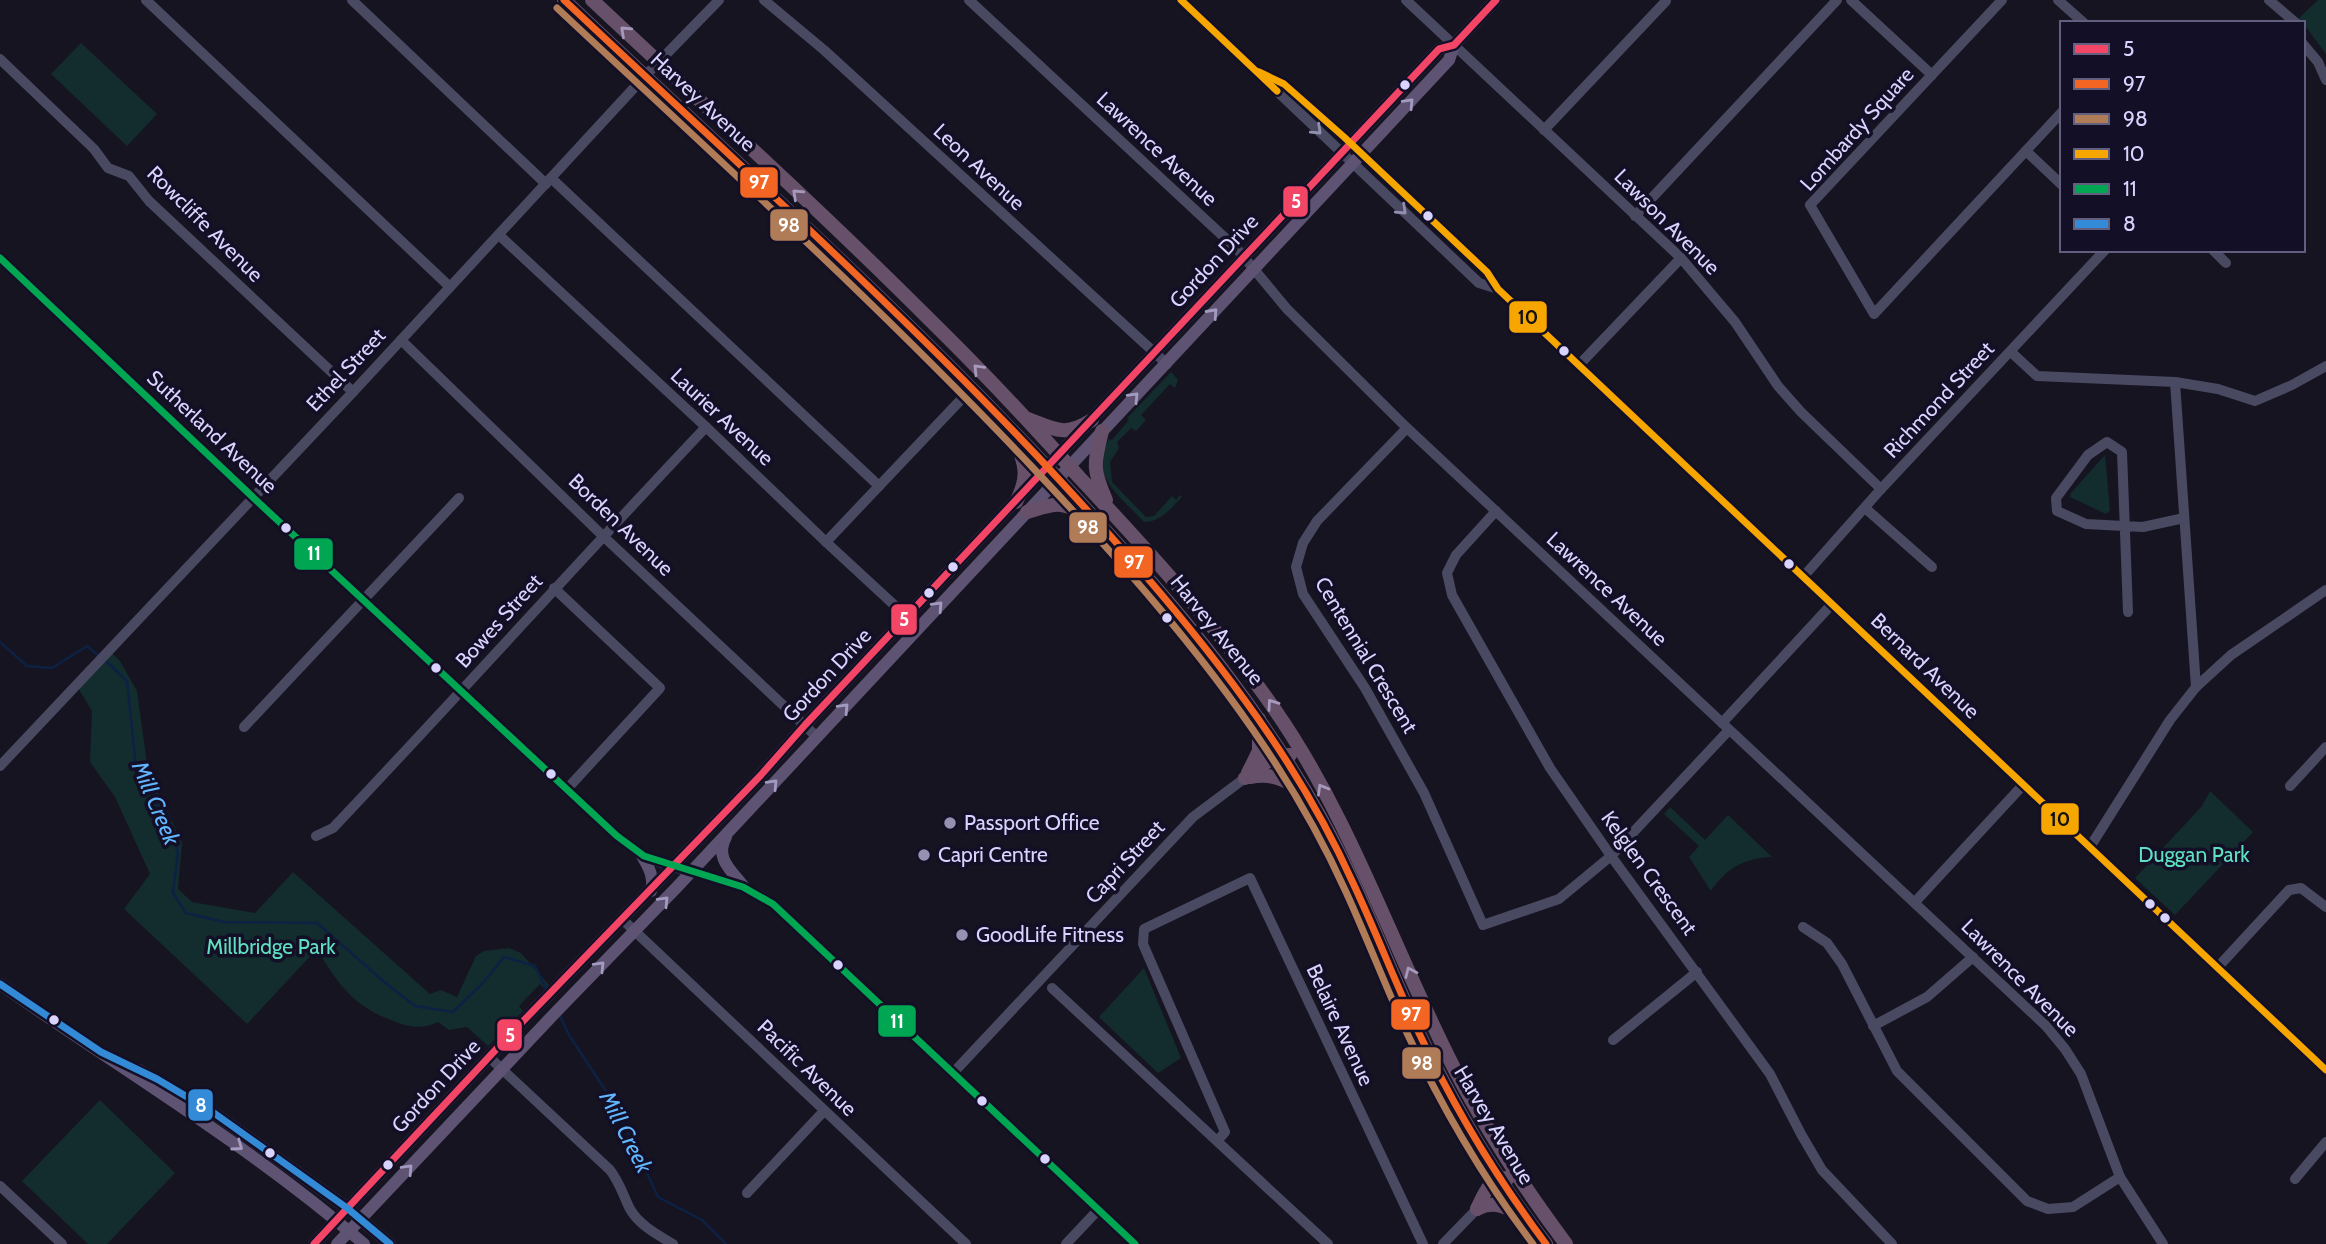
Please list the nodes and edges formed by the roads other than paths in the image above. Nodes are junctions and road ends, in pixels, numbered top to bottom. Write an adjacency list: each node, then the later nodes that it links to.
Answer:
1 (146, 0): 45 (street)
2 (352, 0): 34 (street)
3 (564, 0): 25 (highway, Harvey Avenue)
4 (592, 0): 22 (highway, Harvey Avenue, one-way to 4)
5 (719, 0): 22 (street, Ethel Street)
6 (764, 0): 49 (street, Leon Avenue)
7 (969, 0): 40 (street, Lawrence Avenue)
8 (1181, 0): 23 (street, Bernard Avenue)
9 (1406, 0): 19 (street, Lawson Avenue)
10 (1496, 0): 19 (main road, Gordon Drive)
11 (1837, 0): 36 (street)
12 (1851, 0): 24 (street)
13 (2002, 0): 24 (street, Lombardy Square)
14 (2058, 0): 17 (street)
15 (2269, 0): 18 (street)
16 (1666, 1): 28 (street)
17 (2082, 21)
18 (2294, 21)
19 (1454, 45): 28 (street, Lawson Avenue); 29 (main road, Gordon Drive); 32 (main road, Gordon Drive, one-way to 19)
20 (2305, 46): 26 (street)
21 (0, 59): 55 (street, Rowcliffe Avenue)
22 (657, 63): 25 (street, Ethel Street); 56 (highway, Harvey Avenue, one-way to 22)
23 (1259, 72): 29 (street, Bernard Avenue); 31 (street, Bernard Avenue, one-way to 31)
24 (1932, 75): 30 (street, Lombardy Square)
25 (645, 76): 34 (street, Ethel Street); 54 (highway, Harvey Avenue)
26 (2326, 80)
27 (2060, 114): 30 (street, Lombardy Square)
28 (1544, 130): 36 (street, Lawson Avenue)
29 (1352, 144): 31 (main road, Gordon Drive); 32 (street, Bernard Avenue)
30 (2026, 151): 35 (street)
31 (1341, 152): 33 (street, Bernard Avenue); 40 (main road, Gordon Drive)
32 (1362, 153): 33 (main road, Gordon Drive); 46 (street, Bernard Avenue)
33 (1353, 163): 44 (main road, Gordon Drive); 46 (street, Bernard Avenue, one-way to 46)
34 (549, 181): 37 (street, Ethel Street); 63 (street)
35 (2060, 183)
36 (1635, 216): 42 (street, Lawson Avenue)
37 (499, 235): 45 (street, Ethel Street); 58 (street, Laurier Avenue)
38 (2103, 252): 48 (street, Richmond Street)
39 (2215, 252): 43 (street)
40 (1244, 257): 44 (street, Lawrence Avenue); 49 (main road, Gordon Drive)
41 (0, 258): 65 (street, Sutherland Avenue)
42 (1681, 258): 51 (street); 64 (street, Lawson Avenue)
43 (2226, 263)
44 (1254, 269): 50 (main road, Gordon Drive, one-way to 44); 59 (street, Lawrence Avenue)
45 (450, 288): 47 (street, Ethel Street)
46 (1498, 289): 51 (street, Bernard Avenue)
47 (401, 340): 55 (street, Ethel Street); 74 (street, Borden Avenue)
48 (2011, 352): 53 (street); 64 (street, Richmond Street)
49 (1154, 353): 50 (street, Leon Avenue); 57 (main road, Gordon Drive)
50 (1167, 364): 57 (main road, Gordon Drive, one-way to 50)
51 (1578, 365): 77 (street, Bernard Avenue)
52 (2326, 366): 53 (street)
53 (2175, 382): 71 (street)
54 (972, 387): 60 (highway, Harvey Avenue); 63 (street)
55 (353, 392): 65 (street, Ethel Street)
56 (1026, 418): 57 (highway); 61 (highway, Harvey Avenue)
57 (1097, 425): 61 (main road, Gordon Drive); 69 (highway)
58 (706, 427): 74 (street, Bowes Street); 75 (street, Laurier Avenue)
59 (1406, 428): 70 (street, Lawrence Avenue); 105 (street, Centennial Crescent)
60 (1012, 430): 62 (highway, Harvey Avenue); 67 (highway)
61 (1064, 460): 62 (main road, Gordon Drive); 69 (highway, Harvey Avenue)
62 (1053, 473): 67 (main road, Gordon Drive); 72 (highway, Harvey Avenue)
63 (879, 486): 75 (street)
64 (1881, 489): 68 (street, Richmond Street)
65 (252, 497): 80 (street, Sutherland Avenue); 95 (street, Ethel Street)
66 (458, 498): 80 (street)
67 (1021, 507): 72 (highway); 83 (main road, Gordon Drive); 84 (main road, Gordon Drive, one-way to 67)
68 (1865, 508): 76 (street); 77 (street, Richmond Street)
69 (1111, 510): 94 (highway, Harvey Avenue, one-way to 69)
70 (1496, 511): 90 (street, Lawrence Avenue); 105 (street, Kelglen Crescent)
71 (2184, 518): 73 (street); 85 (street)
72 (1097, 521): 87 (highway, Harvey Avenue)
73 (2124, 526): 73 (street); 82 (street)
74 (603, 536): 78 (street, Bowes Street); 88 (street, Borden Avenue)
75 (826, 542): 83 (street, Laurier Avenue)
76 (1932, 567)
77 (1803, 576): 81 (street, Bernard Avenue)
78 (554, 588): 86 (street, Bowes Street); 99 (street)
79 (2326, 590): 85 (street)
80 (362, 599): 86 (street, Sutherland Avenue); 89 (street)
81 (1832, 604): 90 (street); 97 (street, Bernard Avenue)
82 (2128, 612)
83 (908, 617): 84 (street, Laurier Avenue); 88 (main road, Gordon Drive)
84 (918, 627): 91 (main road, Gordon Drive, one-way to 84)
85 (2196, 687): 103 (street)
86 (461, 692): 99 (street, Sutherland Avenue); 102 (street, Bowes Street)
87 (1259, 719): 93 (highway, Harvey Avenue); 96 (highway)
88 (805, 726): 91 (street, Borden Avenue); 106 (main road, Gordon Drive)
89 (244, 727)
90 (1726, 727): 105 (street); 110 (street, Lawrence Avenue)
91 (817, 737): 101 (main road, Gordon Drive, one-way to 91)
92 (2326, 747): 98 (street)
93 (1283, 755): 94 (highway); 96 (highway); 100 (highway, Harvey Avenue)
94 (1307, 762): 133 (highway, Harvey Avenue, one-way to 94)
95 (0, 766)
96 (1245, 778): 100 (highway); 126 (street, Capri Street)
97 (2023, 785): 103 (street, Bernard Avenue); 110 (street)
98 (2290, 786)
99 (566, 790): 104 (street, Sutherland Avenue)
100 (1305, 792): 131 (highway, Harvey Avenue)
101 (729, 831): 107 (main road, Gordon Drive); 108 (main road)
102 (316, 836)
103 (2090, 847): 116 (street, Bernard Avenue)
104 (641, 855): 106 (street, Sutherland Avenue); 109 (main road)
105 (1611, 856): 117 (street, Kelglen Crescent)
106 (674, 867): 107 (street, Sutherland Avenue); 109 (main road, Gordon Drive)
107 (692, 871): 108 (street, Sutherland Avenue); 114 (main road, Gordon Drive, one-way to 107)
108 (744, 887): 126 (street, Sutherland Avenue)
109 (651, 891): 112 (main road, Gordon Drive)
110 (1915, 902): 115 (street, Lawrence Avenue)
111 (2326, 906): 116 (street)
112 (623, 920): 114 (street, Pacific Avenue); 123 (main road, Gordon Drive)
113 (1803, 927): 120 (street)
114 (635, 931): 124 (main road, Gordon Drive, one-way to 114); 127 (street, Pacific Avenue)
115 (1973, 957): 120 (street); 130 (street, Lawrence Avenue)
116 (2218, 967): 125 (street, Bernard Avenue)
117 (1697, 972): 121 (street); 157 (street, Kelglen Crescent)
118 (0, 985): 122 (main road)
119 (1052, 988): 128 (street)
120 (1873, 1026): 130 (street)
121 (1613, 1040)
122 (101, 1052): 136 (main road); 140 (main road, one-way to 140)
123 (489, 1057): 124 (street); 136 (main road, Gordon Drive)
124 (502, 1069): 139 (main road, Gordon Drive, one-way to 124); 148 (street)
125 (2326, 1070)
126 (953, 1073): 138 (street, Sutherland Avenue)
127 (824, 1111): 135 (street); 149 (street, Pacific Avenue)
128 (1218, 1140): 152 (street); 153 (street, Belaire Avenue)
129 (2326, 1142): 132 (street)
130 (2120, 1177): 158 (street, Lawrence Avenue)
131 (1499, 1178): 133 (highway); 137 (highway); 141 (highway, Harvey Avenue)
132 (2295, 1179)
133 (1523, 1182): 156 (highway, Harvey Avenue)
134 (0, 1186): 143 (street)
135 (747, 1193)
136 (347, 1208): 139 (main road); 140 (main road, Gordon Drive)
137 (1477, 1209): 141 (highway); 154 (street)
138 (1098, 1210): 150 (street); 151 (street, Sutherland Avenue)
139 (361, 1219): 142 (main road, Gordon Drive); 147 (main road)
140 (336, 1220): 142 (main road); 144 (main road, Gordon Drive)
141 (1527, 1220): 155 (highway, Harvey Avenue)
142 (349, 1231): 145 (main road, Gordon Drive); 146 (main road)
143 (62, 1244)
144 (314, 1244)
145 (337, 1244)
146 (364, 1244)
147 (390, 1244)
148 (673, 1244)
149 (966, 1244)
150 (1066, 1244)
151 (1135, 1244)
152 (1328, 1244)
153 (1423, 1244)
154 (1443, 1244)
155 (1546, 1244)
156 (1566, 1244)
157 (1892, 1244)
158 (2163, 1244)

